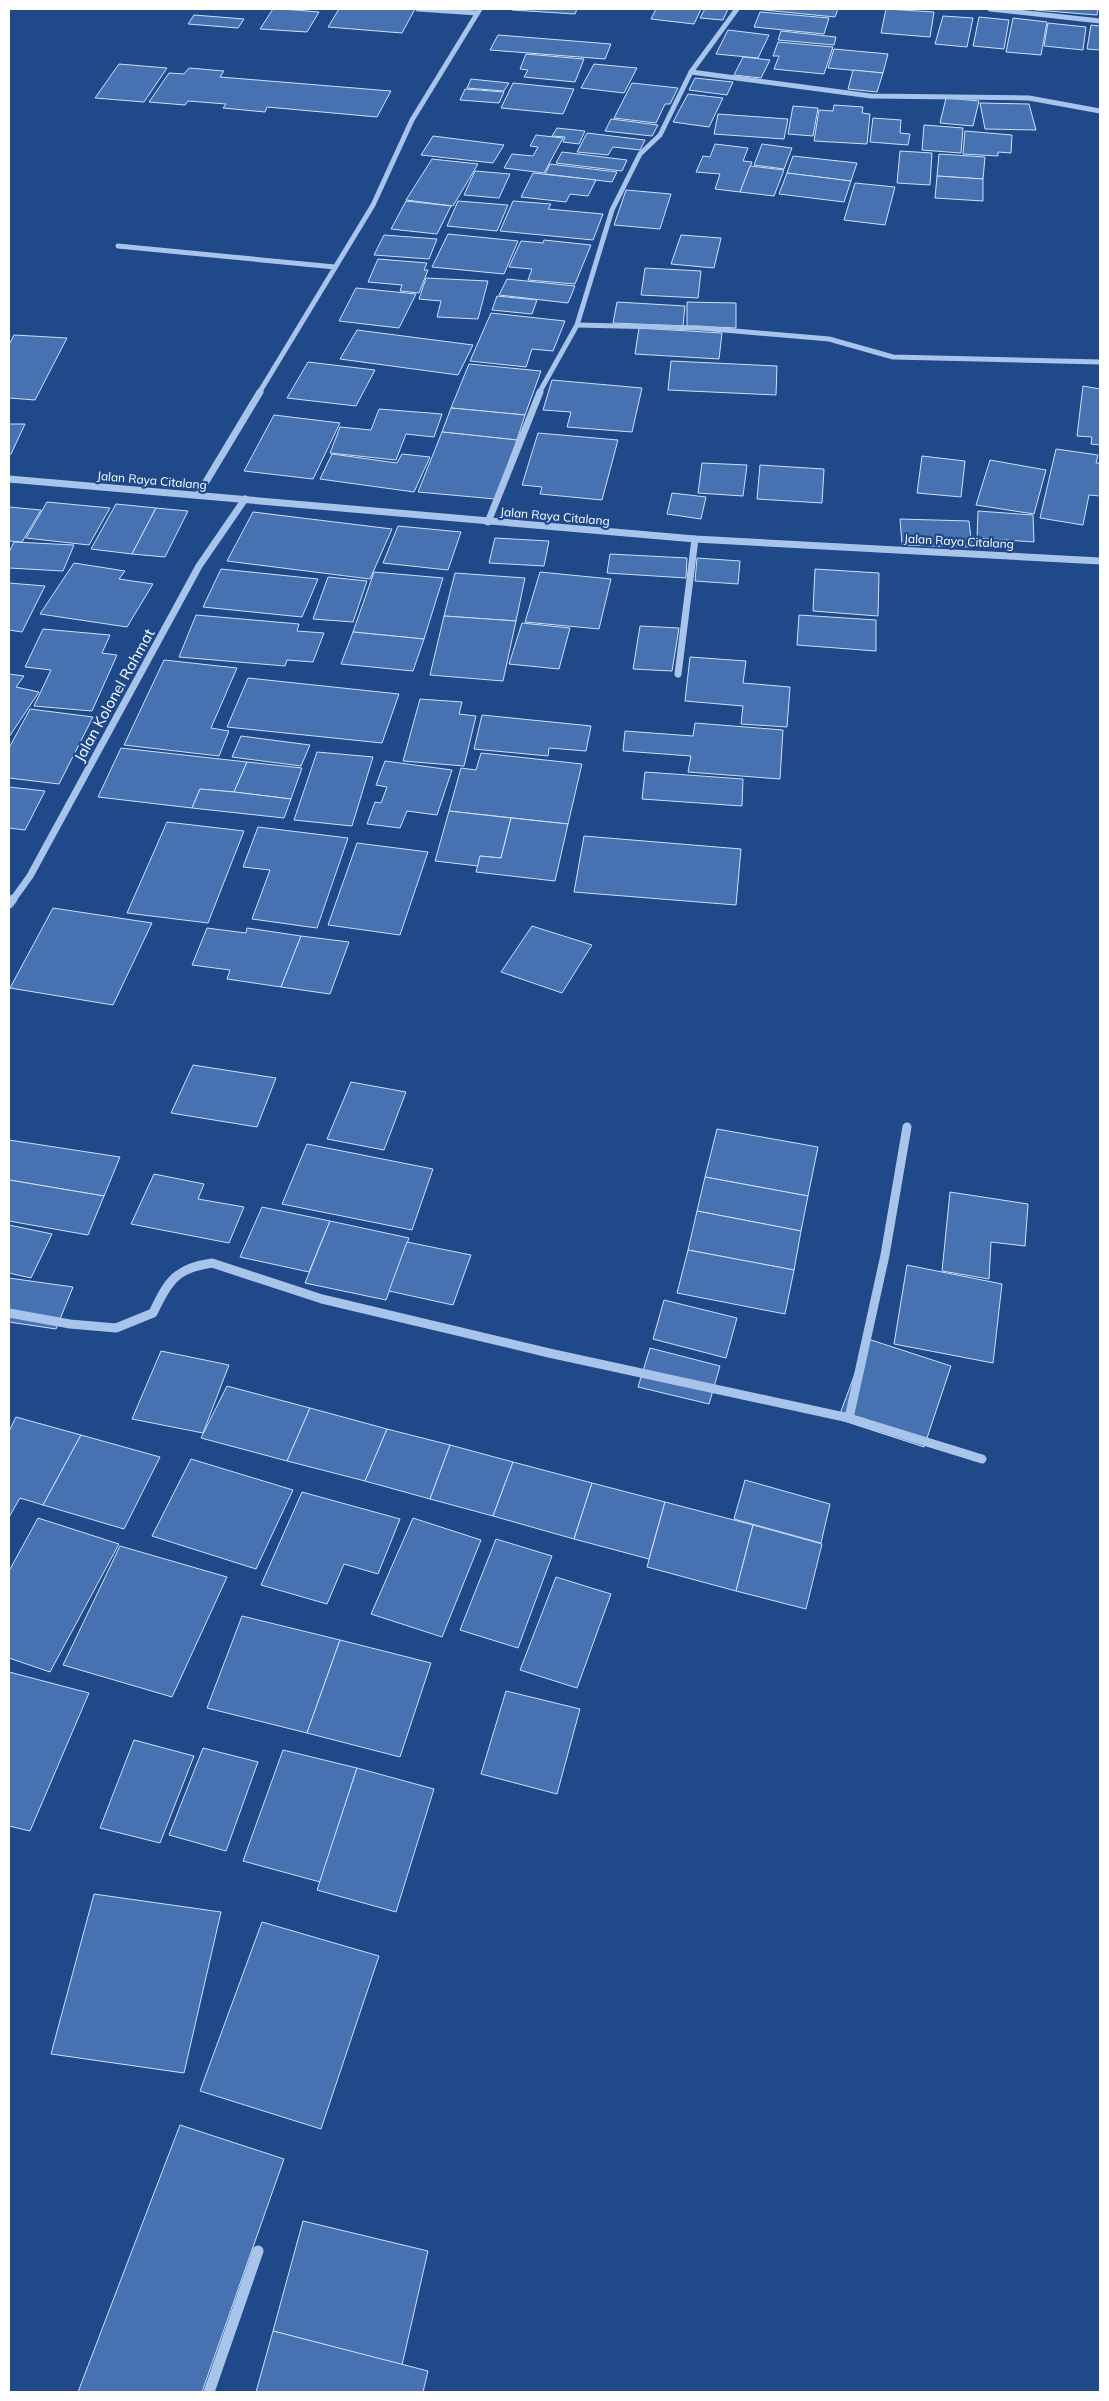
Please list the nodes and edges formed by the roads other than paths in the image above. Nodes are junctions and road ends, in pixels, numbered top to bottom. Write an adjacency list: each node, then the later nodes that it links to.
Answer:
1 (418, 9): 4 (street)
2 (737, 9): 6 (street)
3 (990, 9): 5 (street)
4 (478, 11): 9 (street)
5 (1100, 21)
6 (691, 72): 7 (street); 10 (street)
7 (1100, 111)
8 (118, 246): 9 (street)
9 (335, 267): 13 (street)
10 (577, 325): 11 (street); 15 (street)
11 (1100, 362)
12 (9, 479): 13 (street, Jalan Raya Citalang)
13 (198, 496): 14 (street, Jalan Raya Citalang)
14 (245, 500): 15 (street, Jalan Raya Citalang); 19 (street, Jalan Kolonel Rahmat)
15 (488, 522): 16 (street, Jalan Raya Citalang)
16 (695, 539): 17 (street, Jalan Raya Citalang); 18 (street)
17 (1100, 561)
18 (678, 674)
19 (9, 904)
20 (907, 1127): 22 (street)
21 (9, 1313): 22 (street)
22 (849, 1418): 23 (street)
23 (982, 1459)
24 (258, 2252): 25 (street)
25 (209, 2392)

